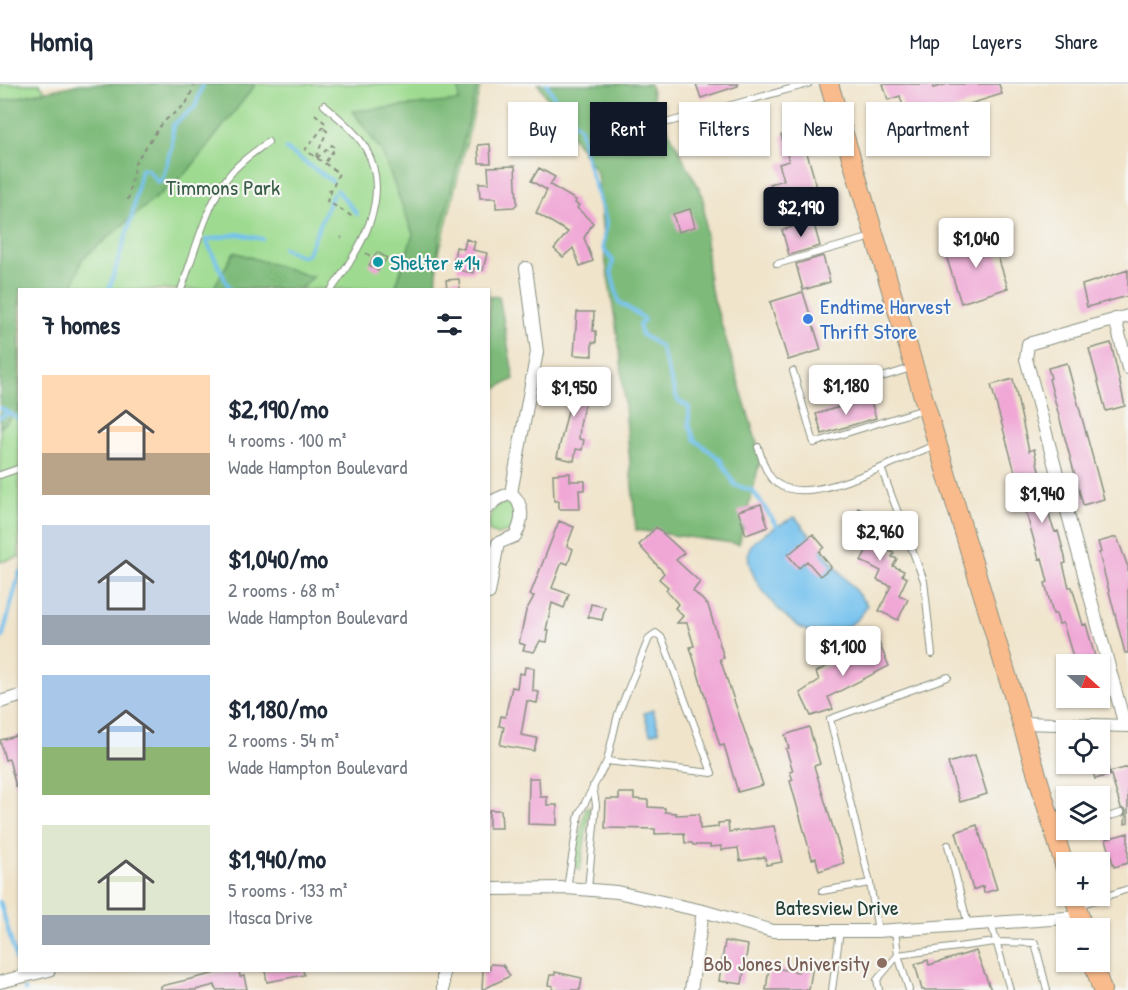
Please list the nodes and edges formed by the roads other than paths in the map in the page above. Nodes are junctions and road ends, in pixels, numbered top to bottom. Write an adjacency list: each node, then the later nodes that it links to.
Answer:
1 (808, 84): 4 (lane)
2 (830, 84): 6 (main road)
3 (324, 105): 10 (lane)
4 (669, 122)
5 (268, 142): 9 (lane)
6 (875, 236): 7 (lane); 13 (main road)
7 (777, 264)
8 (526, 268): 23 (street)
9 (182, 288)
10 (332, 288)
11 (1128, 316): 12 (street)
12 (1114, 320): 14 (street); 32 (street)
13 (915, 367): 16 (lane); 17 (main road)
14 (1128, 368)
15 (793, 371): 17 (lane)
16 (860, 384)
17 (927, 408): 18 (main road)
18 (938, 444): 20 (lane); 31 (main road)
19 (758, 447): 20 (lane)
20 (881, 468): 27 (lane)
21 (18, 469): 22 (lane)
22 (0, 475)
23 (511, 494): 24 (street); 25 (street)
24 (490, 506)
25 (494, 542): 26 (street)
26 (490, 583)
27 (932, 654)
28 (948, 677): 39 (lane)
29 (18, 697): 30 (street)
30 (0, 702)
31 (1022, 723): 32 (street); 36 (main road)
32 (1126, 726)
33 (607, 760): 33 (lane); 34 (lane)
34 (593, 785): 40 (lane); 43 (lane)
35 (1121, 813): 37 (lane)
36 (1056, 816)
37 (1110, 816)
38 (948, 845): 50 (lane)
39 (870, 883): 44 (lane); 53 (lane)
40 (567, 888): 41 (street, Batesview Drive); 43 (street, Batesview Drive)
41 (490, 889)
42 (1128, 889): 45 (lane)
43 (588, 890): 47 (street, Batesview Drive)
44 (822, 891)
45 (1117, 893): 46 (lane); 48 (lane)
46 (1128, 897)
47 (703, 911): 52 (street, Batesview Drive); 61 (street)
48 (1078, 912): 49 (street, Batesview Drive)
49 (991, 923): 50 (street, Batesview Drive); 54 (lane)
50 (968, 925): 51 (street, Batesview Drive)
51 (895, 930): 53 (street, Batesview Drive); 55 (lane)
52 (840, 931): 53 (street, Batesview Drive); 62 (lane)
53 (878, 931)
54 (995, 942): 55 (lane); 65 (lane); 66 (lane)
55 (898, 955): 63 (lane); 64 (lane)
56 (41, 972): 59 (street)
57 (443, 972): 60 (street)
58 (1096, 972): 67 (main road)
59 (0, 982)
60 (443, 990)
61 (690, 990)
62 (832, 990)
63 (879, 990)
64 (909, 990)
65 (1010, 990)
66 (1047, 990)
67 (1102, 990)

